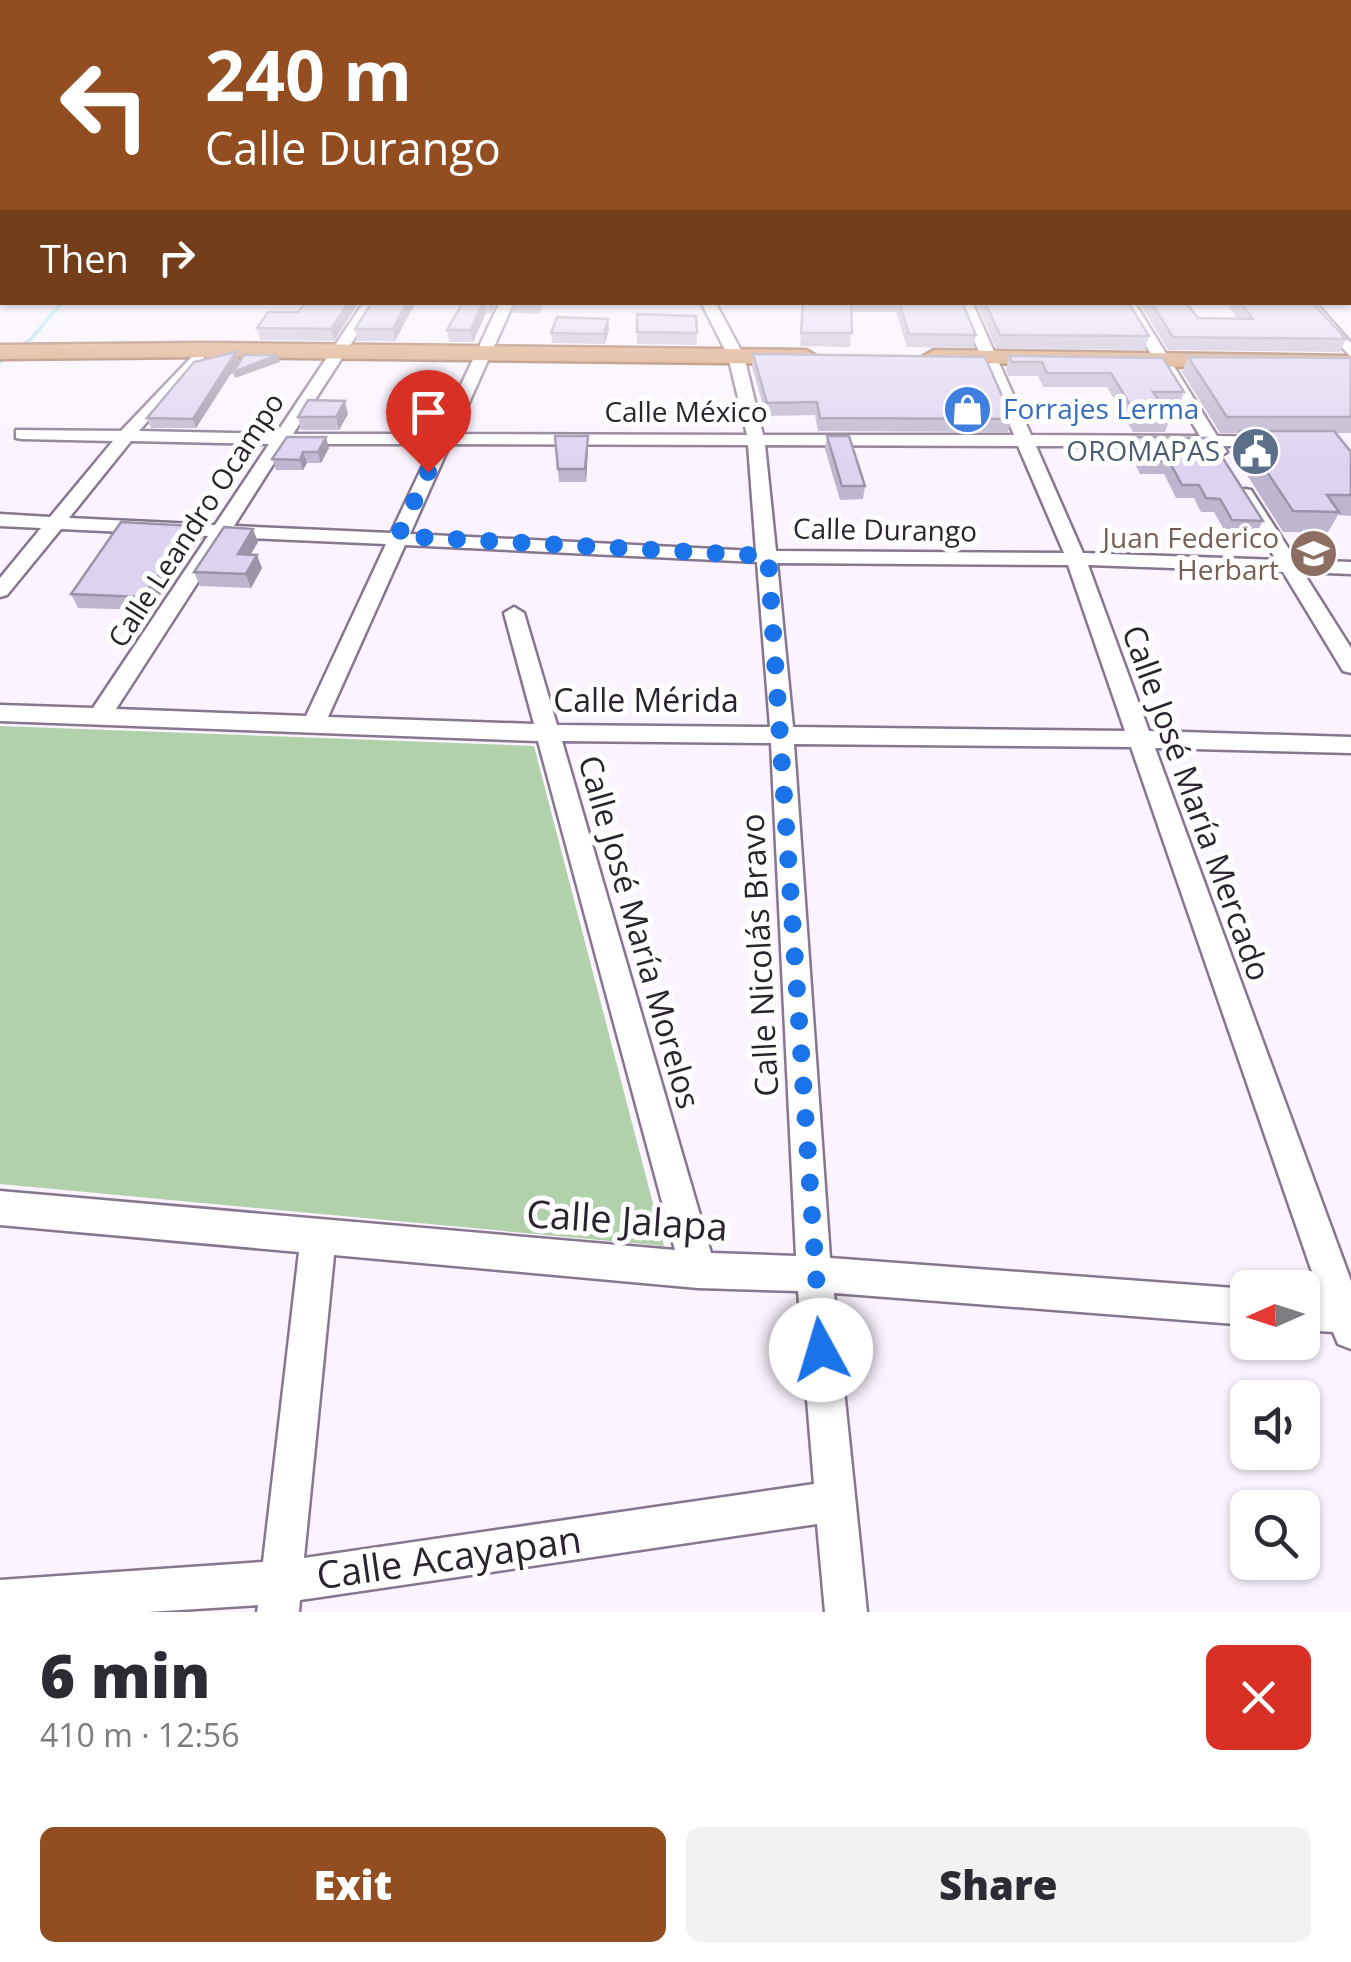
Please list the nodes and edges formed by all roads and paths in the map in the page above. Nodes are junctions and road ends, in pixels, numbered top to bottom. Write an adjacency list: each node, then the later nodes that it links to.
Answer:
1 (358, 322): 9 (street, Calle Leandro Ocampo)
2 (499, 322): 11 (street)
3 (718, 322): 12 (street, Calle Nicolás Bravo)
4 (973, 322): 15 (street, Calle José María Mercado)
5 (1139, 322): 16 (street)
6 (1325, 322): 10 (street)
7 (203, 350): 8 (highway); 9 (highway); 19 (street)
8 (0, 352)
9 (338, 352): 11 (highway); 22 (street, Calle Leandro Ocampo)
10 (1351, 352)
11 (486, 354): 12 (highway); 20 (street)
12 (736, 356): 13 (highway); 21 (street, Calle Nicolás Bravo)
13 (832, 356)
14 (910, 357): 15 (highway)
15 (988, 357): 16 (highway); 23 (street, Calle José María Mercado)
16 (1160, 358): 17 (highway); 24 (street)
17 (1351, 364)
18 (22, 434): 19 (street, Calle México)
19 (125, 437): 22 (street, Calle México); 27 (street)
20 (444, 439): 21 (street, Calle México); 22 (street, Calle México); 29 (street)
21 (756, 439): 23 (street, Calle México); 30 (street, Calle Nicolás Bravo)
22 (282, 440): 28 (street, Calle Leandro Ocampo)
23 (1026, 440): 24 (street, Calle México); 31 (street, Calle José María Mercado)
24 (1211, 441): 25 (street, Calle México); 32 (street)
25 (1291, 442)
26 (0, 520): 27 (street, Calle Durango)
27 (56, 522): 28 (street, Calle Durango); 34 (street)
28 (224, 528): 29 (street, Calle Durango); 38 (street, Calle Leandro Ocampo)
29 (398, 536): 30 (street, Calle Durango); 39 (street)
30 (768, 556): 31 (street, Calle Durango); 41 (street, Calle Nicolás Bravo)
31 (1076, 559): 32 (street, Calle Durango); 42 (street, Calle José María Mercado)
32 (1290, 564): 33 (street, Calle Durango); 36 (street)
33 (1351, 568)
34 (0, 591)
35 (514, 612): 40 (street, Calle José María Morelos)
36 (1351, 666)
37 (0, 713): 38 (street, Calle Mérida)
38 (99, 717): 39 (street, Calle Mérida)
39 (313, 726): 40 (street, Calle Mérida)
40 (547, 734): 41 (street, Calle Mérida); 46 (street, Calle José María Morelos)
41 (782, 734): 42 (street, Calle Mérida); 47 (street, Calle Nicolás Bravo)
42 (1137, 739): 43 (street, Calle Mérida); 50 (street, Calle José María Mercado)
43 (1351, 745)
44 (0, 1208): 45 (street, Calle Jalapa)
45 (318, 1238): 46 (street, Calle Jalapa); 52 (street)
46 (698, 1270): 47 (street, Calle Jalapa)
47 (814, 1274): 48 (street, Calle Jalapa); 51 (street, Calle Nicolás Bravo)
48 (1230, 1307)
49 (1320, 1315): 50 (street)
50 (1349, 1320)
51 (836, 1501): 52 (street, Calle Acayapan); 54 (street, Calle Nicolás Bravo)
52 (279, 1597): 53 (street, Calle Acayapan)
53 (0, 1601)
54 (846, 1612)

